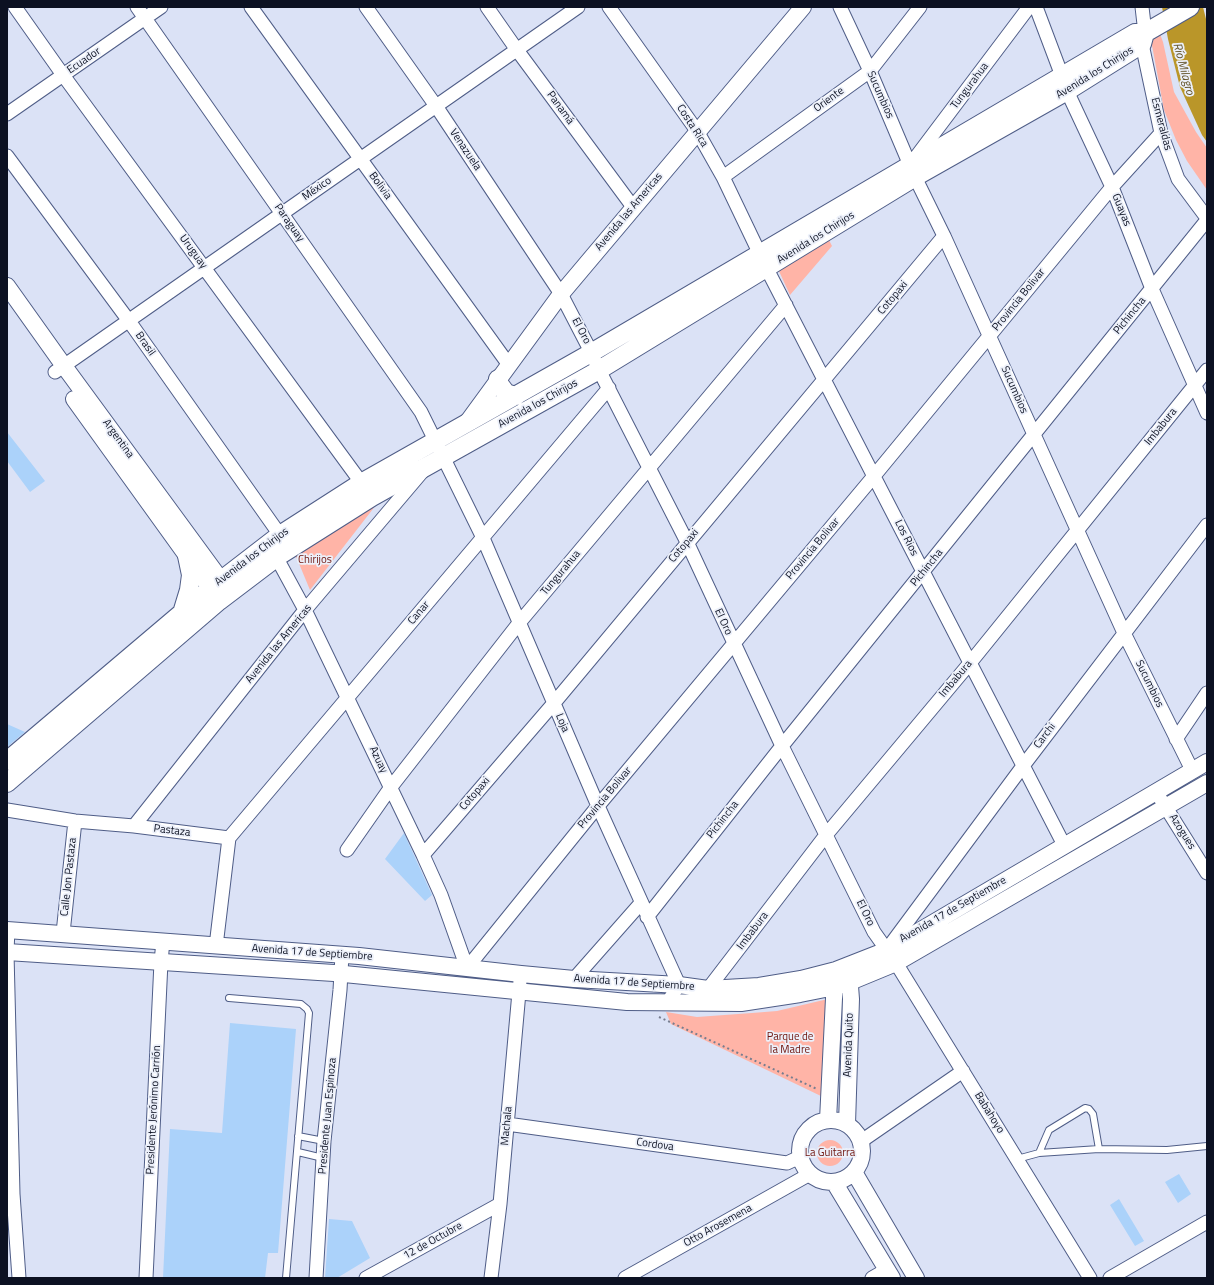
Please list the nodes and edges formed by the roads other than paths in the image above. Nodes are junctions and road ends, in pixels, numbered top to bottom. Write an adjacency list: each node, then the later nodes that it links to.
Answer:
1 (15, 7): 20 (street, Uruguay)
2 (137, 7): 16 (street, Paraguay)
3 (161, 7): 16 (street, Ecuador)
4 (251, 7): 27 (street, Bolivia)
5 (366, 7): 22 (street, Venazuela)
6 (487, 7): 18 (street, Panamá)
7 (578, 7): 18 (street, México)
8 (609, 7): 24 (street, Costa Rica)
9 (803, 7): 24 (street, Avenida las Americas)
10 (840, 7): 19 (street, Sucumbios)
11 (920, 7): 19 (street, Oriente)
12 (1029, 7): 28 (street, Tungurahua)
13 (1036, 7): 21 (street, Guayas)
14 (1142, 7): 17 (street, Esmeraldas)
15 (1190, 7): 17 (main road, Avenida los Chirijos)
16 (145, 19): 20 (street, Ecuador); 32 (street, Paraguay)
17 (1145, 36): 21 (main road, Avenida los Chirijos); 25 (street, Esmeraldas)
18 (517, 50): 22 (street, México); 31 (street, Panamá)
19 (870, 71): 28 (street, Sucumbios); 29 (street, Oriente)
20 (63, 75): 23 (street, Ecuador); 36 (street, Uruguay)
21 (1065, 84): 28 (main road, Avenida los Chirijos); 30 (street, Guayas)
22 (436, 106): 27 (street, México); 39 (street, Venazuela)
23 (7, 114)
24 (697, 131): 29 (street, Costa Rica); 31 (street, Avenida las Americas)
25 (1161, 134): 30 (street, Provincia Bolivar); 33 (street, Esmeraldas)
26 (7, 156): 42 (street, Brasil)
27 (360, 159): 32 (street, México); 45 (street, Bolivia)
28 (913, 171): 34 (street, Sucumbios); 35 (main road, Avenida los Chirijos)
29 (723, 177): 35 (street, Costa Rica)
30 (1112, 187): 38 (street, Guayas); 43 (street, Provincia Bolivar)
31 (633, 207): 39 (street, Avenida las Americas)
32 (282, 214): 36 (street, México); 57 (street, Paraguay)
33 (1207, 219): 38 (street, Pichincha)
34 (944, 236): 43 (street, Sucumbios); 50 (street, Cotopaxi)
35 (763, 261): 41 (street, Los Rios); 44 (main road, Avenida los Chirijos); 47 (main road, Avenida los Chirijos)
36 (205, 268): 42 (street, México); 60 (street, Uruguay)
37 (7, 286): 46 (street, Argentina)
38 (1152, 289): 51 (street, Guayas); 56 (street, Pichincha)
39 (561, 294): 44 (street, El Oro); 45 (street, Avenida las Americas)
40 (7, 304): 46 (street, Argentina)
41 (786, 305): 50 (street, Los Rios); 58 (street, Tungurahua)
42 (129, 321): 46 (street, México); 65 (street, Brasil)
43 (990, 336): 56 (street, Sucumbios); 59 (street, Provincia Bolivar)
44 (591, 353): 47 (street, El Oro); 53 (main road, Avenida los Chirijos)
45 (509, 365): 49 (street, Avenida las Americas)
46 (60, 369): 66 (street, Argentina); 68 (street, Argentina)
47 (599, 370): 52 (street, El Oro); 57 (main road, Avenida los Chirijos)
48 (1207, 370): 51 (street, Imbabura)
49 (498, 379): 53 (main road); 55 (street, Avenida las Americas)
50 (824, 379): 59 (street, Los Rios); 64 (street, Cotopaxi)
51 (1195, 385): 54 (street, Guayas); 62 (street, Imbabura)
52 (609, 388): 58 (street, El Oro); 63 (street, Canar)
53 (516, 396): 55 (main road, Avenida los Chirijos)
54 (1207, 413)
55 (465, 425): 57 (main road, Avenida los Chirijos)
56 (1034, 434): 62 (street, Sucumbios); 67 (street, Pichincha)
57 (436, 455): 60 (main road, Avenida los Chirijos); 60 (main road, Avenida los Chirijos); 63 (street, Loja); 69 (street, Avenida las Americas)
58 (650, 468): 64 (street, El Oro); 71 (street, Tungurahua)
59 (874, 476): 67 (street, Los Rios); 73 (street, Provincia Bolivar)
60 (366, 490): 65 (main road, Avenida los Chirijos)
61 (1207, 525): 72 (street, Carchi)
62 (1078, 530): 72 (street, Sucumbios); 74 (street, Imbabura)
63 (482, 538): 71 (street, Loja); 76 (street, Canar)
64 (687, 542): 73 (street, El Oro); 77 (street, Cotopaxi)
65 (275, 546): 68 (main road, Avenida los Chirijos); 69 (street, Azuay)
66 (187, 556): 68 (street, Argentina); 70 (main road)
67 (923, 572): 74 (street, Los Rios); 79 (street, Pichincha)
68 (220, 590): 70 (main road, Avenida los Chirijos); 84 (main road, Avenida los Chirijos)
69 (306, 610): 76 (street, Azuay); 92 (street, Avenida las Americas)
70 (182, 613): 80 (main road, Avenida los Chirijos)
71 (519, 624): 77 (street, Loja); 86 (street, Tungurahua)
72 (1124, 633): 78 (street, Sucumbios); 82 (street, Carchi)
73 (734, 644): 79 (street, El Oro); 88 (street, Provincia Bolivar)
74 (970, 662): 82 (street, Los Rios); 93 (street, Imbabura)
75 (1207, 693): 78 (street)
76 (348, 698): 86 (street, Azuay); 94 (street, Canar)
77 (554, 703): 88 (street, Loja); 97 (street, Cotopaxi)
78 (1176, 738): 83 (street, Sucumbios)
79 (782, 746): 93 (street, El Oro); 100 (street, Pichincha)
80 (7, 761)
81 (1207, 762): 83 (street, Avenida 17 de Septiembre)
82 (1022, 766): 95 (street, Los Rios); 105 (street, Carchi)
83 (1192, 770): 87 (street, Avenida 17 de Septiembre)
84 (7, 783)
85 (1207, 784): 89 (street, Avenida 17 de Septiembre)
86 (391, 787): 96 (street, Tungurahua); 97 (street, Azuay)
87 (1156, 792): 89 (street, Azogues); 95 (street, Avenida 17 de Septiembre)
88 (598, 806): 99 (street, Loja); 110 (street, Provincia Bolivar)
89 (1167, 808): 98 (street, Azogues); 109 (street, Avenida 17 de Septiembre)
90 (7, 810): 91 (street, Pastaza)
91 (75, 821): 92 (street, Pastaza); 102 (street, Calle Jon Pastaza)
92 (134, 826): 94 (street, Pastaza)
93 (826, 835): 105 (street, El Oro); 117 (street, Imbabura)
94 (229, 838): 104 (street)
95 (1064, 845): 105 (street, Avenida 17 de Septiembre)
96 (347, 850)
97 (423, 855): 110 (street, Azuay)
98 (1207, 873)
99 (641, 903): 100 (street, Loja); 114 (street)
100 (647, 917): 115 (street, Loja)
101 (7, 930): 102 (street, Avenida 17 de Septiembre); 106 (street)
102 (63, 933): 103 (street, Avenida 17 de Septiembre)
103 (163, 942): 104 (street, Avenida 17 de Septiembre); 108 (street, Presidente Jerónimo Carrión)
104 (216, 946): 107 (street, Avenida 17 de Septiembre)
105 (887, 950): 109 (street, Babahoyo); 111 (street, Avenida 17 de Septiembre)
106 (7, 952): 108 (street, Avenida 17 de Septiembre); 122 (street)
107 (342, 955): 110 (street, Avenida 17 de Septiembre); 112 (street, Presidente Juan Espinoza)
108 (160, 962): 112 (street, Avenida 17 de Septiembre); 144 (street, Presidente Jerónimo Carrión)
109 (896, 963): 116 (street, Avenida 17 de Septiembre); 121 (street, Babahoyo)
110 (467, 968): 113 (street, Avenida 17 de Septiembre)
111 (842, 968): 116 (street, Avenida Quito); 117 (street, Avenida 17 de Septiembre)
112 (341, 974): 118 (street, Avenida 17 de Septiembre); 127 (street, Presidente Juan Espinoza)
113 (521, 974): 114 (street, Avenida 17 de Septiembre); 118 (street, Machala)
114 (574, 979): 115 (street, Avenida 17 de Septiembre)
115 (679, 985): 117 (street, Avenida 17 de Septiembre); 120 (street)
116 (843, 985): 120 (street, Avenida 17 de Septiembre); 123 (street, Avenida Quito); 125 (street, Avenida Quito)
117 (708, 989)
118 (519, 991): 120 (street, Avenida 17 de Septiembre); 124 (street, Machala)
119 (229, 998): 126 (lane)
120 (667, 1003)
121 (963, 1071): 128 (street); 135 (street, Babahoyo)
122 (8, 1074): 139 (street)
123 (828, 1120): 125 (street); 133 (street)
124 (507, 1124): 133 (street, Cordova); 140 (street, Machala)
125 (846, 1124): 128 (street)
126 (298, 1136): 127 (lane); 131 (lane)
127 (324, 1141): 134 (street, Presidente Juan Espinoza)
128 (860, 1142): 136 (street)
129 (1207, 1146): 130 (lane)
130 (1099, 1150): 132 (lane); 132 (lane)
131 (298, 1152): 134 (lane); 145 (lane)
132 (1039, 1153): 135 (lane)
133 (800, 1157): 137 (street)
134 (323, 1158): 146 (street, Presidente Juan Espinoza)
135 (1018, 1159): 152 (street, Babahoyo)
136 (854, 1172): 138 (street); 151 (street)
137 (810, 1174): 138 (street); 149 (street, Otto Arosemena)
138 (834, 1182): 142 (street)
139 (10, 1194): 143 (street)
140 (500, 1204): 147 (street, 12 de Octubre); 148 (street, Machala)
141 (1207, 1222): 153 (street)
142 (889, 1274): 150 (street)
143 (19, 1278)
144 (146, 1278)
145 (286, 1278)
146 (316, 1278)
147 (366, 1278)
148 (491, 1278)
149 (625, 1278)
150 (872, 1278)
151 (916, 1278)
152 (1090, 1278)
153 (1110, 1278)

